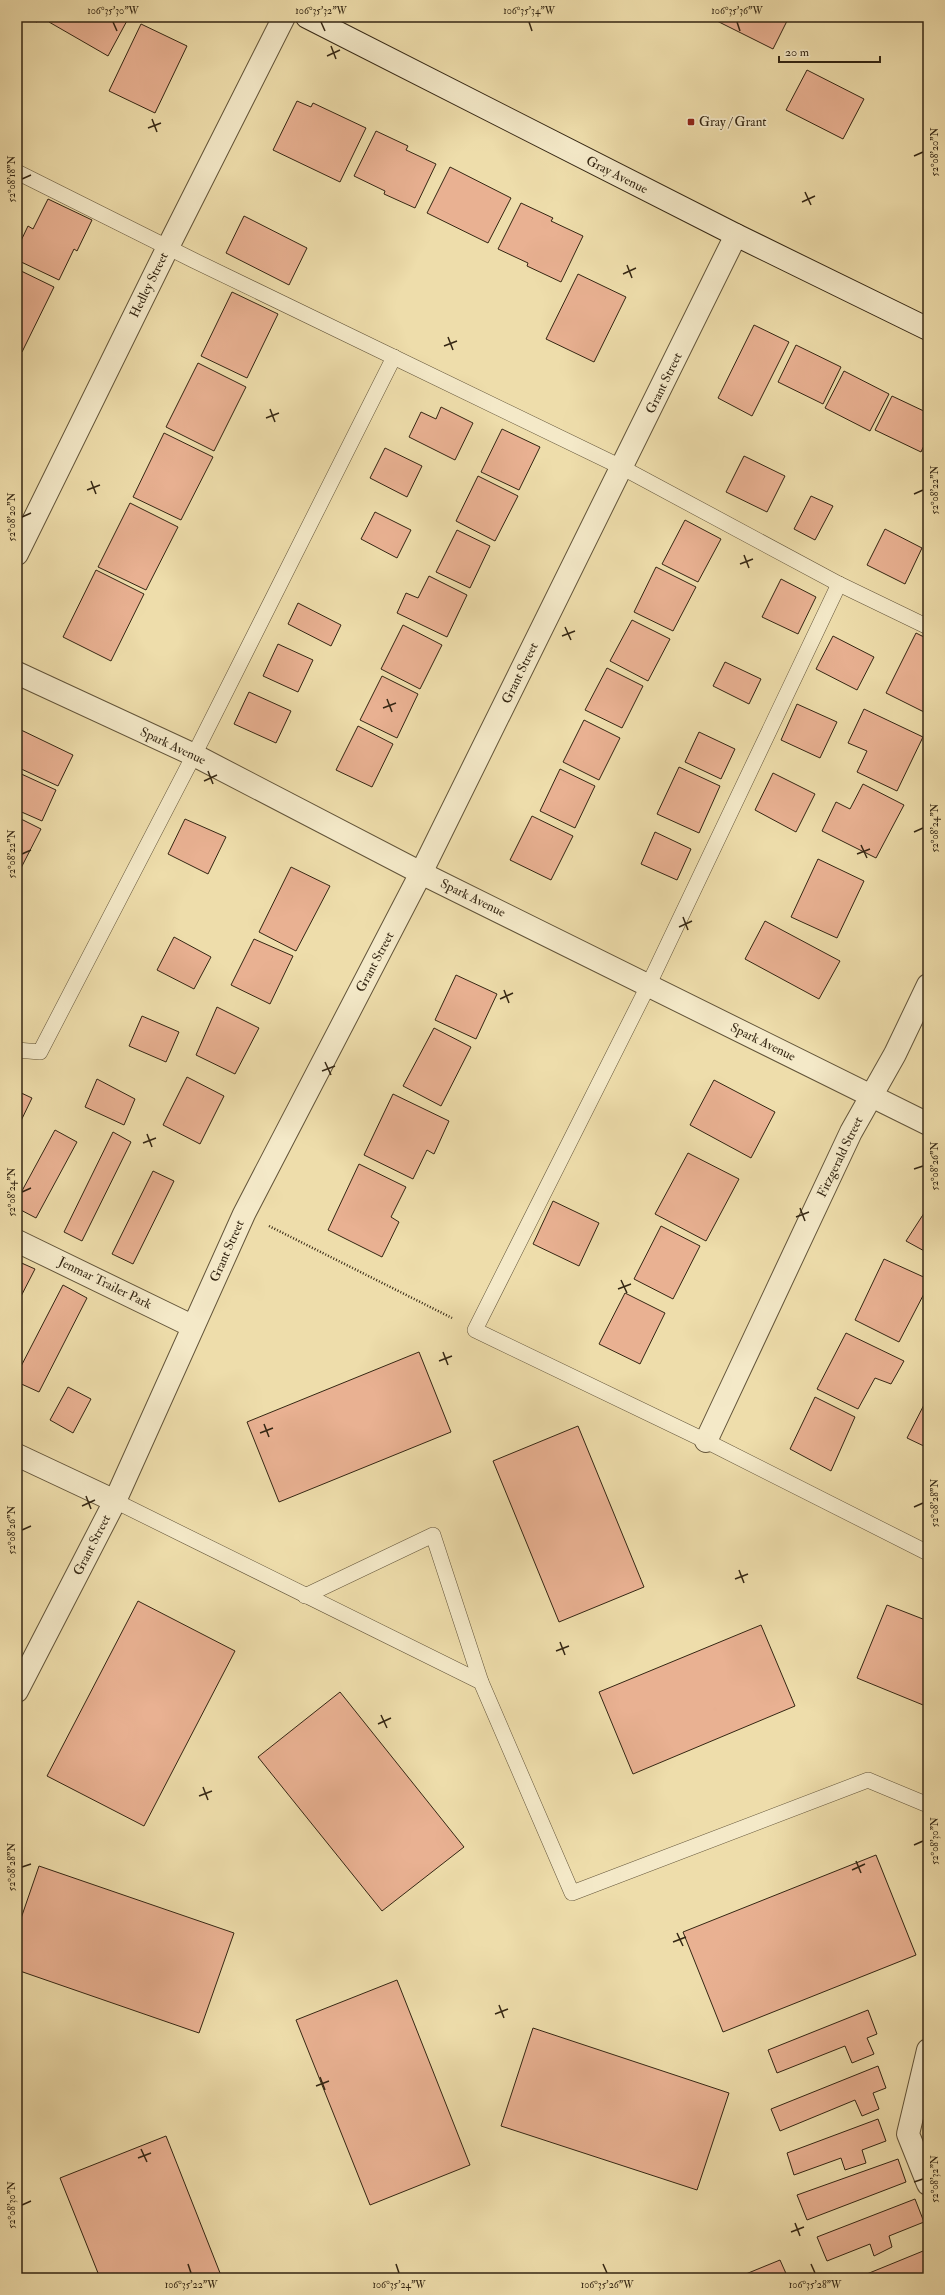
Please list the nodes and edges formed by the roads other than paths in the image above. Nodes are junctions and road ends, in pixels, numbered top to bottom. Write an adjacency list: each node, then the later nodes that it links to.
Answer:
1 (284, 17): 5 (street, Hedley Street)
2 (307, 17): 4 (street, Gray Avenue)
3 (17, 172): 5 (lane)
4 (736, 235): 6 (street, Gray Avenue); 8 (street, Grant Street)
5 (168, 247): 7 (lane); 9 (street, Hedley Street)
6 (928, 329)
7 (394, 357): 8 (lane); 13 (lane)
8 (623, 468): 10 (lane); 14 (street, Grant Street)
9 (17, 554)
10 (840, 584): 11 (lane); 16 (lane)
11 (928, 627)
12 (17, 673): 13 (street, Spark Avenue)
13 (194, 755): 14 (street, Spark Avenue); 17 (lane)
14 (421, 873): 16 (street, Spark Avenue); 21 (street, Grant Street)
15 (928, 985): 18 (street, Fitzgerald Street)
16 (648, 986): 18 (street, Spark Avenue); 22 (lane)
17 (17, 1050)
18 (870, 1096): 19 (street, Spark Avenue); 22 (street, Fitzgerald Street)
19 (928, 1124)
20 (17, 1241): 21 (street, Jenmar Trailer Park)
21 (192, 1326): 24 (street, Grant Street)
22 (706, 1441): 25 (lane)
23 (17, 1455): 24 (street)
24 (115, 1501): 26 (lane); 28 (street, Grant Street)
25 (928, 1553)
26 (305, 1596): 27 (lane); 27 (lane)
27 (481, 1682): 29 (lane)
28 (17, 1691)
29 (928, 1805)
30 (928, 2050): 31 (street)
31 (928, 2184)

